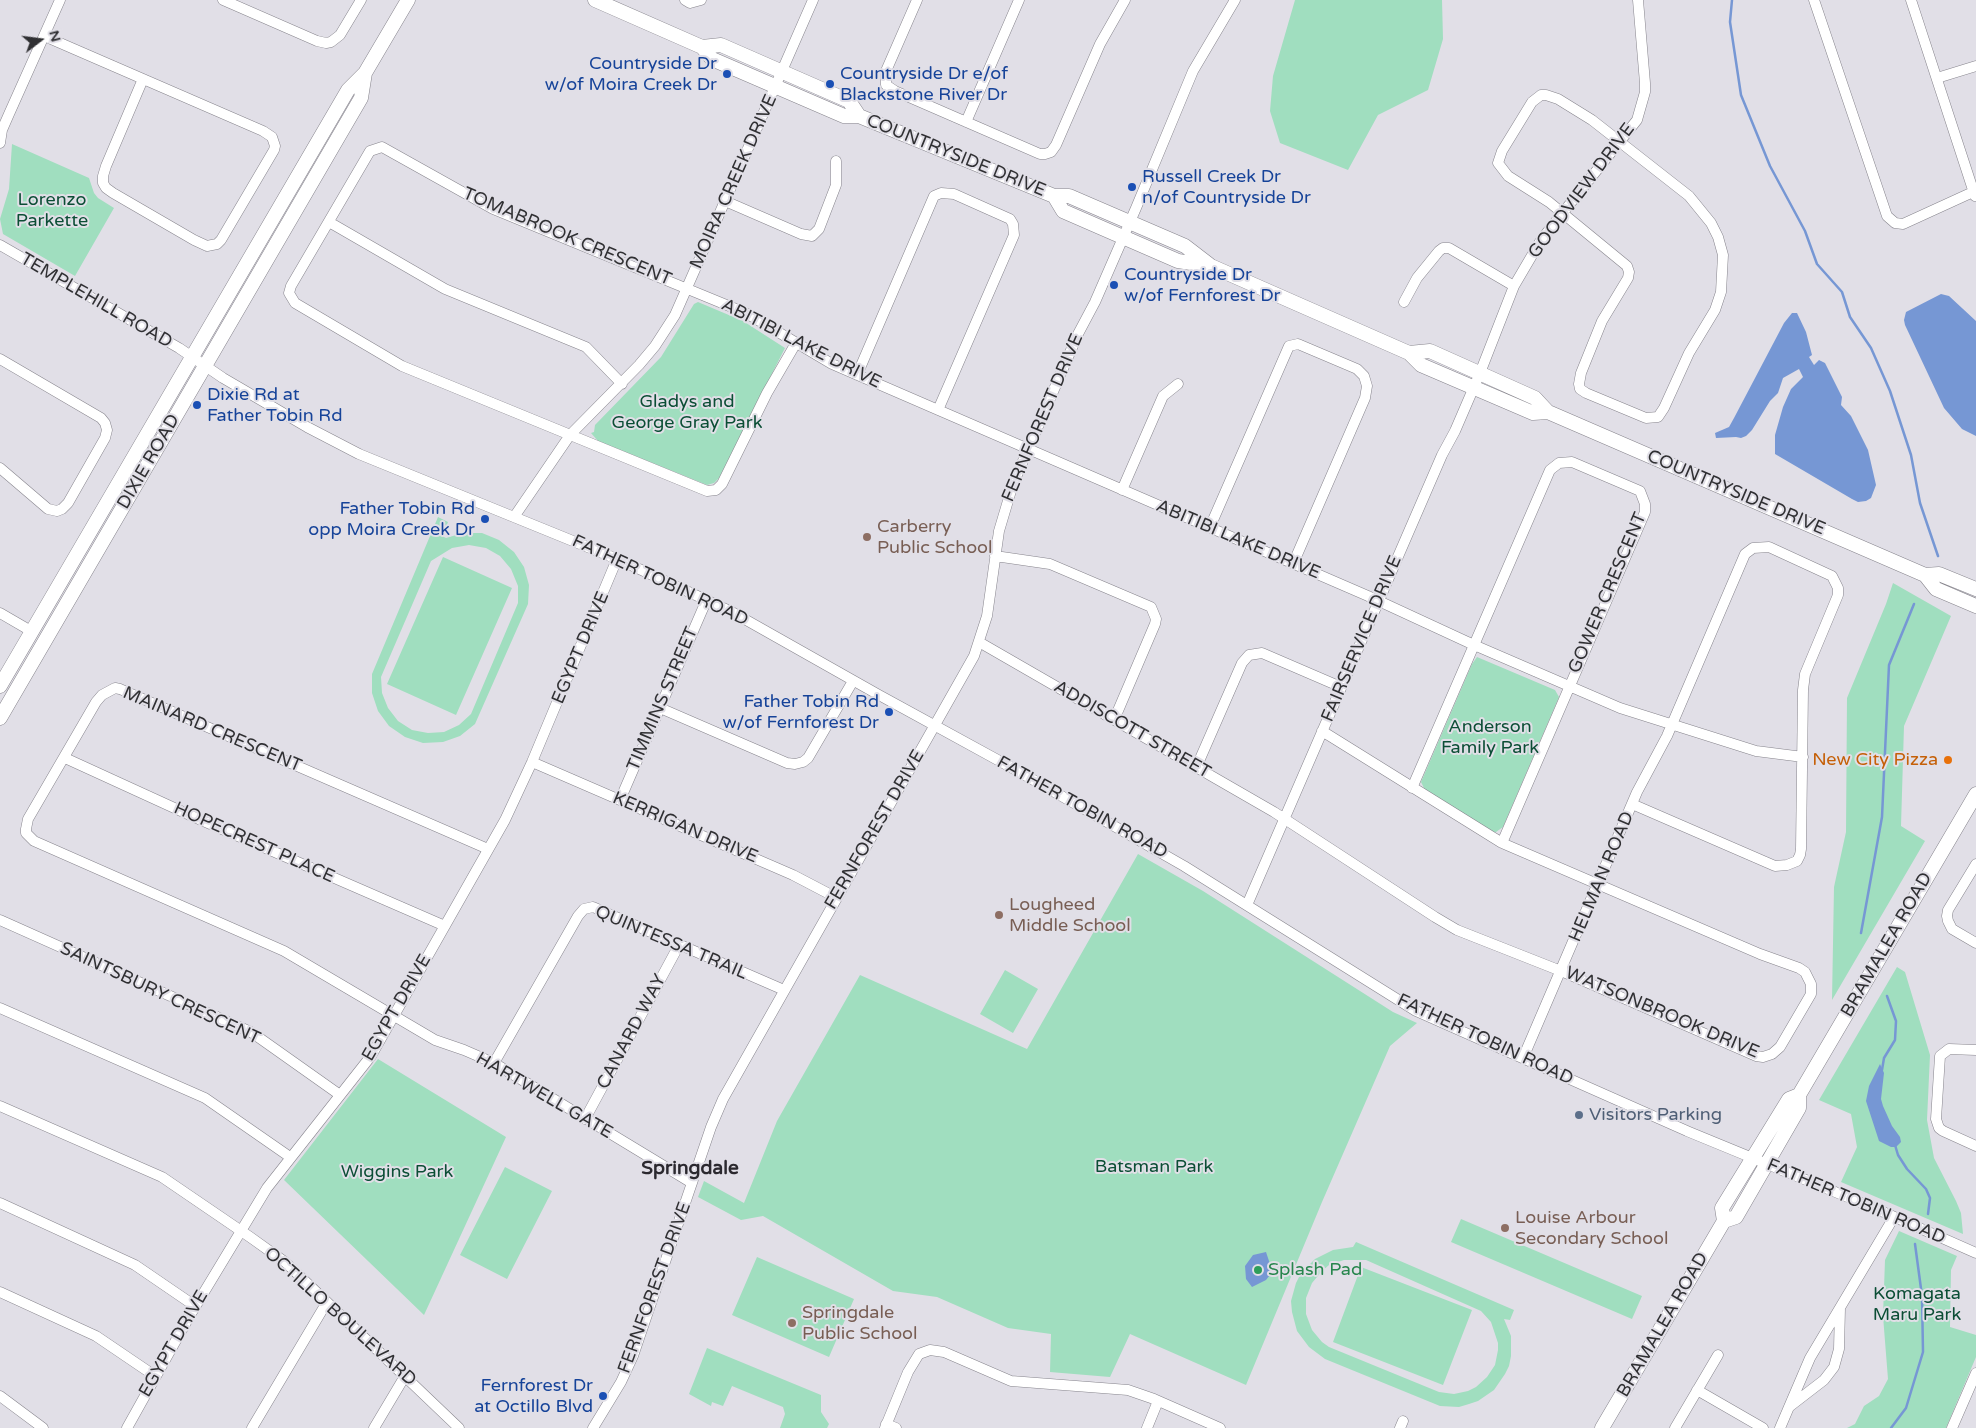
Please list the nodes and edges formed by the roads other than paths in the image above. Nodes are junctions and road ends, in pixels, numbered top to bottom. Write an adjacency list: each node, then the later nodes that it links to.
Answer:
1 (60, 0): 16 (street)
2 (223, 0): 3 (street)
3 (361, 0)
4 (408, 0): 20 (main road, DIXIE ROAD)
5 (595, 0): 17 (main road, COUNTRYSIDE DRIVE)
6 (684, 0): 7 (street)
7 (702, 0)
8 (813, 0): 19 (street, MOIRA CREEK DRIVE)
9 (917, 0): 25 (street)
10 (1019, 0): 25 (street)
11 (1125, 0): 25 (street)
12 (1235, 0): 34 (street, FERNFOREST DRIVE)
13 (1638, 0): 26 (street, GOODVIEW DRIVE)
14 (1814, 0): 29 (street)
15 (1911, 0): 21 (street)
16 (44, 36): 22 (street); 27 (street)
17 (702, 46): 19 (main road, COUNTRYSIDE DRIVE); 23 (main road, COUNTRYSIDE DRIVE)
18 (1976, 66): 21 (street)
19 (782, 72): 23 (street, MOIRA CREEK DRIVE); 24 (main road, COUNTRYSIDE DRIVE)
20 (365, 74): 43 (main road, DIXIE ROAD); 45 (main road, DIXIE ROAD)
21 (1936, 78): 29 (street)
22 (142, 79): 22 (street)
23 (775, 86): 24 (main road, COUNTRYSIDE DRIVE); 31 (street, MOIRA CREEK DRIVE)
24 (859, 116): 30 (main road, COUNTRYSIDE DRIVE)
25 (966, 122)
26 (1620, 141): 32 (street, GOODVIEW DRIVE); 32 (street); 32 (street)
27 (0, 143)
28 (836, 160): 31 (street)
29 (1974, 194)
30 (1054, 196): 34 (main road, COUNTRYSIDE DRIVE); 35 (main road, COUNTRYSIDE DRIVE)
31 (726, 201): 39 (street, MOIRA CREEK DRIVE)
32 (1562, 213): 38 (street, GOODVIEW DRIVE)
33 (329, 222): 39 (street, TOMABROOK CRESCENT); 48 (street); 53 (street, TOMABROOK CRESCENT)
34 (1130, 222): 35 (street, FERNFOREST DRIVE); 37 (main road, COUNTRYSIDE DRIVE)
35 (1123, 237): 37 (main road, COUNTRYSIDE DRIVE); 54 (street, FERNFOREST DRIVE)
36 (0, 245): 43 (street, TEMPLEHILL ROAD)
37 (1211, 266): 42 (main road, COUNTRYSIDE DRIVE)
38 (1514, 286): 40 (street); 46 (street, GOODVIEW DRIVE)
39 (688, 288): 41 (street, ABITIBI LAKE DRIVE); 48 (street, MOIRA CREEK DRIVE)
40 (1404, 302)
41 (796, 343): 47 (street, ABITIBI LAKE DRIVE); 53 (street, TOMABROOK CRESCENT)
42 (1409, 353): 46 (main road, COUNTRYSIDE DRIVE); 50 (main road, COUNTRYSIDE DRIVE)
43 (192, 357): 45 (street, FATHER TOBIN ROAD); 68 (main road, DIXIE ROAD)
44 (0, 359): 55 (street)
45 (205, 366): 57 (street, FATHER TOBIN ROAD); 76 (main road, DIXIE ROAD)
46 (1480, 374): 50 (street, FAIRSERVICE DRIVE); 52 (main road, COUNTRYSIDE DRIVE)
47 (857, 375): 51 (street, ABITIBI LAKE DRIVE); 51 (street)
48 (622, 384): 53 (street, MOIRA CREEK DRIVE)
49 (1178, 384): 56 (street)
50 (1474, 388): 52 (main road, COUNTRYSIDE DRIVE); 65 (street, FAIRSERVICE DRIVE)
51 (938, 410): 54 (street, ABITIBI LAKE DRIVE)
52 (1548, 412): 62 (main road, COUNTRYSIDE DRIVE)
53 (570, 435): 57 (street, MOIRA CREEK DRIVE)
54 (1028, 449): 56 (street, ABITIBI LAKE DRIVE); 59 (street, FERNFOREST DRIVE)
55 (0, 468)
56 (1122, 490): 58 (street, ABITIBI LAKE DRIVE)
57 (514, 517): 60 (street, FATHER TOBIN ROAD)
58 (1210, 527): 61 (street, ABITIBI LAKE DRIVE); 61 (street)
59 (995, 556): 69 (street, FERNFOREST DRIVE); 77 (street)
60 (618, 559): 64 (street, FATHER TOBIN ROAD); 83 (street, EGYPT DRIVE)
61 (1293, 564): 65 (street, ABITIBI LAKE DRIVE)
62 (1925, 575): 63 (main road, COUNTRYSIDE DRIVE); 66 (main road, COUNTRYSIDE DRIVE)
63 (1976, 589)
64 (707, 599): 71 (street, FATHER TOBIN ROAD); 75 (street, TIMMINS STREET)
65 (1379, 601): 70 (street, ABITIBI LAKE DRIVE); 74 (street, FAIRSERVICE DRIVE)
66 (1976, 606)
67 (0, 613): 68 (street)
68 (31, 631): 72 (main road, DIXIE ROAD)
69 (979, 642): 77 (street, ADDISCOTT STREET); 78 (street, FERNFOREST DRIVE)
70 (1474, 645): 73 (street, ABITIBI LAKE DRIVE); 73 (street, GOWER CRESCENT); 85 (street)
71 (853, 681): 75 (street); 78 (street, FATHER TOBIN ROAD)
72 (0, 686)
73 (1569, 686): 79 (street, ABITIBI LAKE DRIVE); 90 (street)
74 (1341, 687): 80 (street, FAIRSERVICE DRIVE); 84 (street)
75 (660, 708): 87 (street, TIMMINS STREET)
76 (0, 718)
77 (1114, 720): 84 (street, ADDISCOTT STREET)
78 (935, 725): 94 (street, FERNFOREST DRIVE); 95 (street, FATHER TOBIN ROAD)
79 (1671, 725): 81 (street, ABITIBI LAKE DRIVE); 81 (street, HELMAN ROAD); 88 (street, HELMAN ROAD)
80 (1322, 731): 85 (street, WATSONBROOK DRIVE); 89 (street, FAIRSERVICE DRIVE)
81 (1803, 757): 88 (street)
82 (65, 758): 91 (street, MAINARD CRESCENT); 97 (street, HOPECREST PLACE); 103 (street, MAINARD CRESCENT)
83 (532, 762): 87 (street, KERRIGAN DRIVE); 91 (street, EGYPT DRIVE)
84 (1196, 768): 89 (street, ADDISCOTT STREET)
85 (1412, 788): 90 (street, WATSONBROOK DRIVE)
86 (1975, 793): 108 (main road, BRAMALEA ROAD)
87 (620, 800): 94 (street, KERRIGAN DRIVE)
88 (1632, 804): 93 (street, HELMAN ROAD)
89 (1285, 819): 95 (street, FAIRSERVICE DRIVE); 100 (street, WATSONBROOK DRIVE)
90 (1502, 843): 93 (street, WATSONBROOK DRIVE)
91 (488, 849): 97 (street, EGYPT DRIVE)
92 (1976, 864): 98 (street)
93 (1598, 884): 100 (street, HELMAN ROAD); 100 (street, WATSONBROOK DRIVE)
94 (837, 898): 101 (street, FERNFOREST DRIVE)
95 (1247, 906): 105 (street, FATHER TOBIN ROAD)
96 (0, 920): 107 (street, SAINTSBURY CRESCENT)
97 (445, 926): 103 (street, EGYPT DRIVE)
98 (1976, 943)
99 (679, 945): 101 (street, QUINTESSA TRAIL); 106 (street, QUINTESSA TRAIL); 110 (street, CANARD WAY)
100 (1562, 971): 105 (street, HELMAN ROAD)
101 (784, 990): 115 (street, FERNFOREST DRIVE)
102 (0, 1008): 112 (street)
103 (393, 1016): 106 (street, HARTWELL GATE); 107 (street, EGYPT DRIVE)
104 (1976, 1050): 111 (street)
105 (1523, 1058): 113 (street, FATHER TOBIN ROAD)
106 (494, 1063): 110 (street, HARTWELL GATE)
107 (340, 1095): 112 (street, EGYPT DRIVE)
108 (1799, 1095): 113 (main road, BRAMALEA ROAD); 114 (main road, BRAMALEA ROAD)
109 (0, 1106): 119 (street, OCTILLO BOULEVARD)
110 (584, 1119): 115 (street, HARTWELL GATE)
111 (1976, 1146)
112 (290, 1157): 119 (street, EGYPT DRIVE)
113 (1753, 1158): 114 (street, FATHER TOBIN ROAD); 118 (main road, BRAMALEA ROAD)
114 (1767, 1164): 117 (street, FATHER TOBIN ROAD); 118 (main road, BRAMALEA ROAD)
115 (692, 1183): 139 (street, FERNFOREST DRIVE)
116 (0, 1204): 123 (street)
117 (1894, 1217): 120 (street, FATHER TOBIN ROAD); 124 (street)
118 (1724, 1221): 142 (main road, BRAMALEA ROAD)
119 (240, 1230): 122 (street, OCTILLO BOULEVARD); 123 (street, EGYPT DRIVE)
120 (1976, 1253)
121 (0, 1292): 127 (street)
122 (327, 1302): 128 (street, OCTILLO BOULEVARD); 136 (street)
123 (195, 1306): 127 (street, EGYPT DRIVE)
124 (1840, 1306): 132 (street); 132 (street)
125 (1718, 1355): 129 (street)
126 (1976, 1374): 146 (street)
127 (155, 1376): 135 (street, EGYPT DRIVE)
128 (405, 1376): 137 (street); 138 (street, OCTILLO BOULEVARD)
129 (1697, 1390): 143 (street); 144 (street)
130 (0, 1396): 133 (street)
131 (1158, 1401): 134 (street); 140 (street); 141 (street)
132 (1788, 1408): 145 (street)
133 (40, 1427)
134 (889, 1427)
135 (127, 1428)
136 (252, 1428)
137 (374, 1428)
138 (460, 1428)
139 (593, 1428)
140 (1147, 1428)
141 (1220, 1428)
142 (1602, 1428)
143 (1675, 1428)
144 (1763, 1428)
145 (1780, 1428)
146 (1952, 1428)

